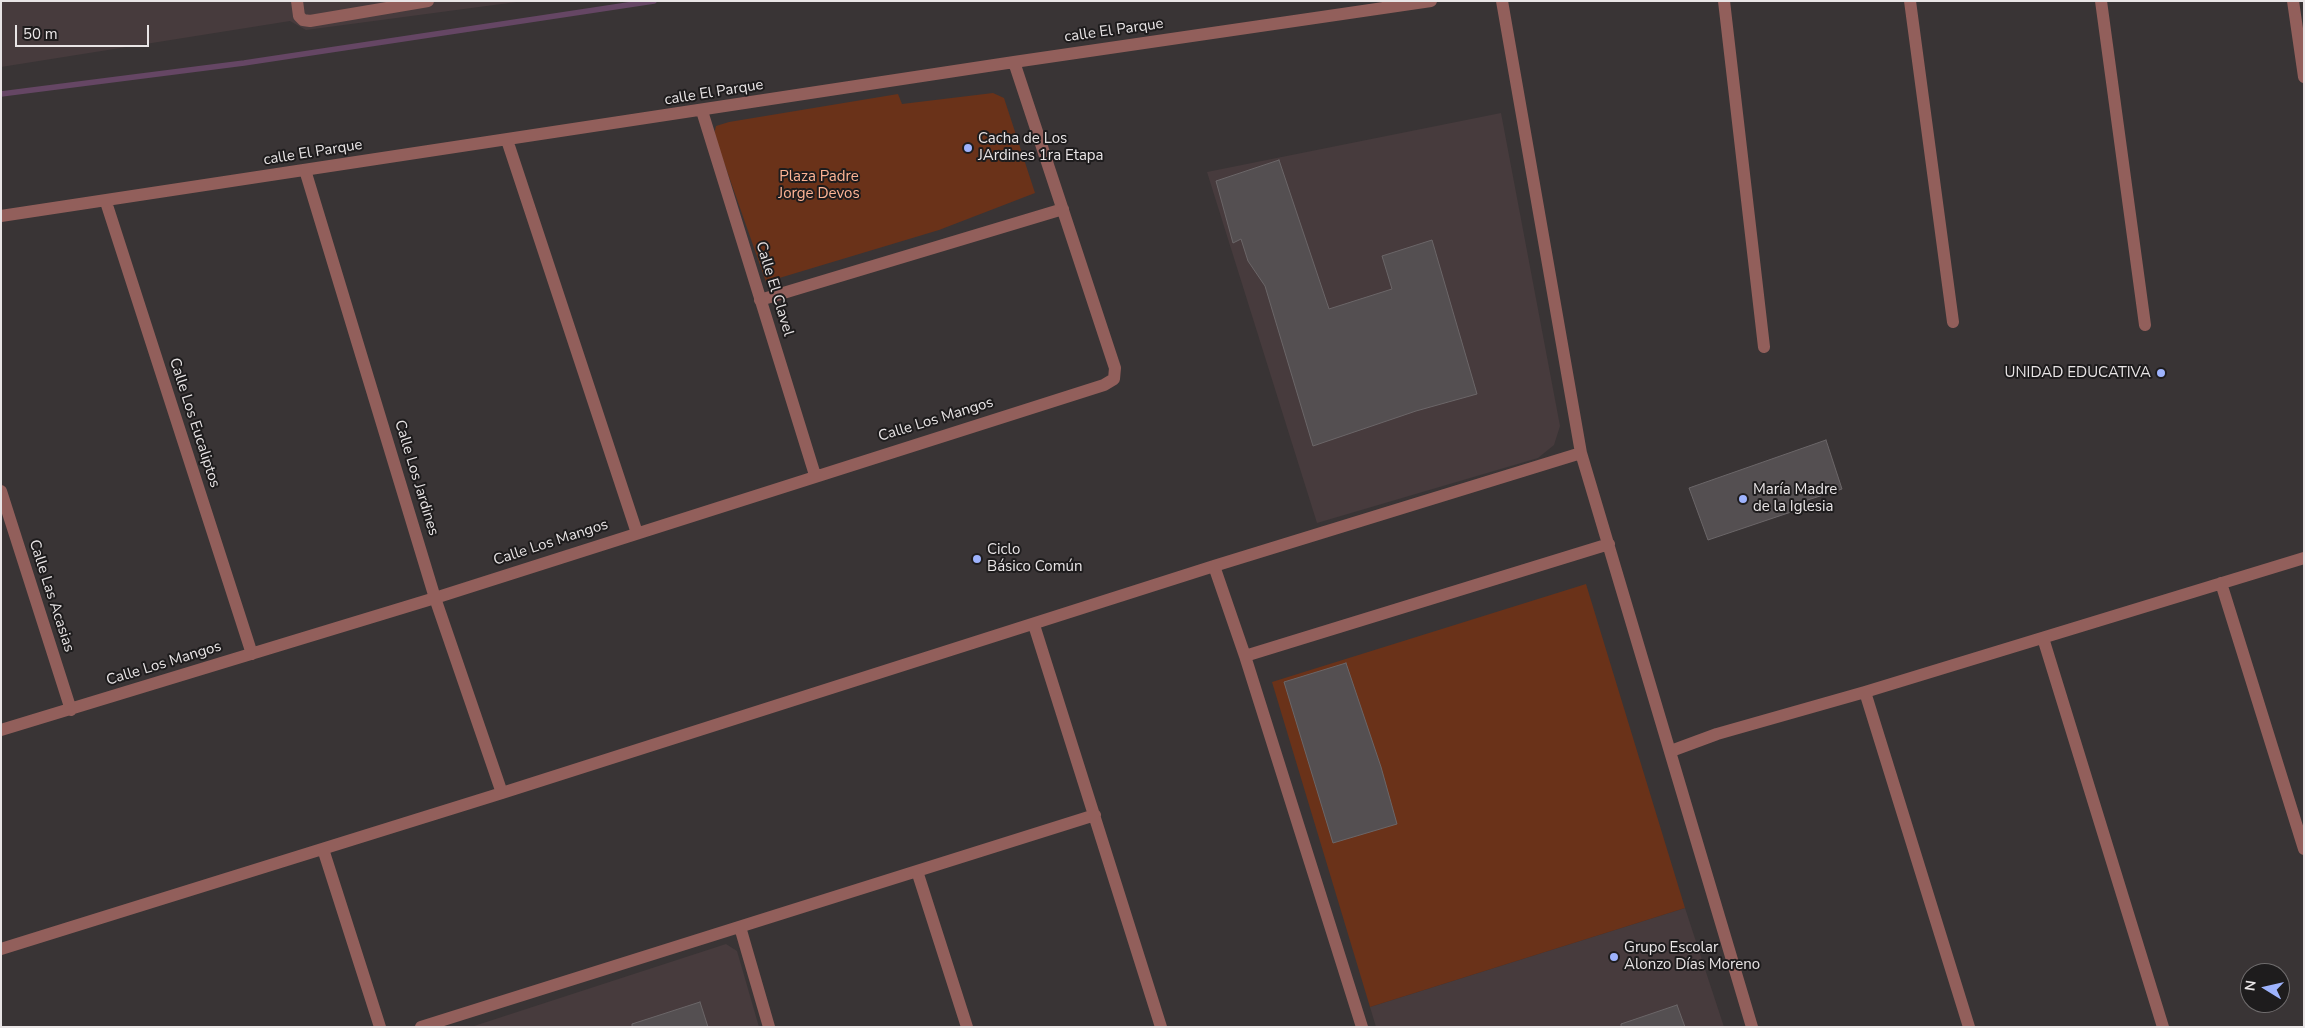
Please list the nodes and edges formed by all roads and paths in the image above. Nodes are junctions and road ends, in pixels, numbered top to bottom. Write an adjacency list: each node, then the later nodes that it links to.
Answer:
1 (297, 1): 9 (street)
2 (428, 1): 9 (street)
3 (1431, 1): 10 (street, calle El Parque)
4 (1502, 1): 22 (street)
5 (1724, 1): 21 (street)
6 (1910, 1): 19 (street)
7 (2101, 1): 20 (street)
8 (2292, 1): 11 (street)
9 (363, 7)
10 (1014, 62): 12 (street, calle El Parque); 16 (street, Calle Los Mangos)
11 (2304, 77)
12 (702, 111): 13 (street, calle El Parque); 18 (street, Calle El Clavel)
13 (507, 140): 14 (street, calle El Parque); 25 (street)
14 (305, 170): 15 (street, calle El Parque); 30 (street, Calle Los Jardines)
15 (106, 202): 17 (street, calle El Parque); 33 (street, Calle Los Eucaliptos)
16 (1063, 209): 18 (street); 23 (street, Calle Los Mangos)
17 (1, 216)
18 (760, 300): 23 (street, Calle El Clavel)
19 (1953, 322)
20 (2145, 325)
21 (1764, 348)
22 (1581, 453): 26 (street); 28 (street)
23 (815, 475): 25 (street, Calle Los Mangos)
24 (1, 491): 36 (street, Calle Las Acasias)
25 (637, 533): 30 (street, Calle Los Mangos)
26 (1608, 544): 34 (street); 38 (street)
27 (2304, 558): 29 (street)
28 (1214, 566): 31 (street); 34 (street)
29 (2221, 583): 32 (street); 42 (street)
30 (435, 598): 33 (street, Calle Los Mangos); 39 (street, Calle Los Jardines)
31 (1034, 625): 39 (street); 40 (street)
32 (2043, 638): 35 (street); 54 (street)
33 (252, 654): 36 (street, Calle Los Mangos)
34 (1245, 656): 51 (street)
35 (1865, 692): 38 (street); 53 (street)
36 (71, 710): 37 (street, Calle Los Mangos)
37 (1, 730)
38 (1672, 752): 52 (street)
39 (502, 793): 41 (street)
40 (1096, 815): 43 (street); 50 (street)
41 (323, 848): 45 (street); 46 (street)
42 (2304, 849)
43 (917, 871): 44 (street); 49 (street)
44 (740, 927): 47 (street); 48 (street)
45 (1, 949)
46 (380, 1027)
47 (421, 1027)
48 (769, 1027)
49 (967, 1027)
50 (1161, 1027)
51 (1362, 1027)
52 (1752, 1027)
53 (1969, 1027)
54 (2163, 1027)

